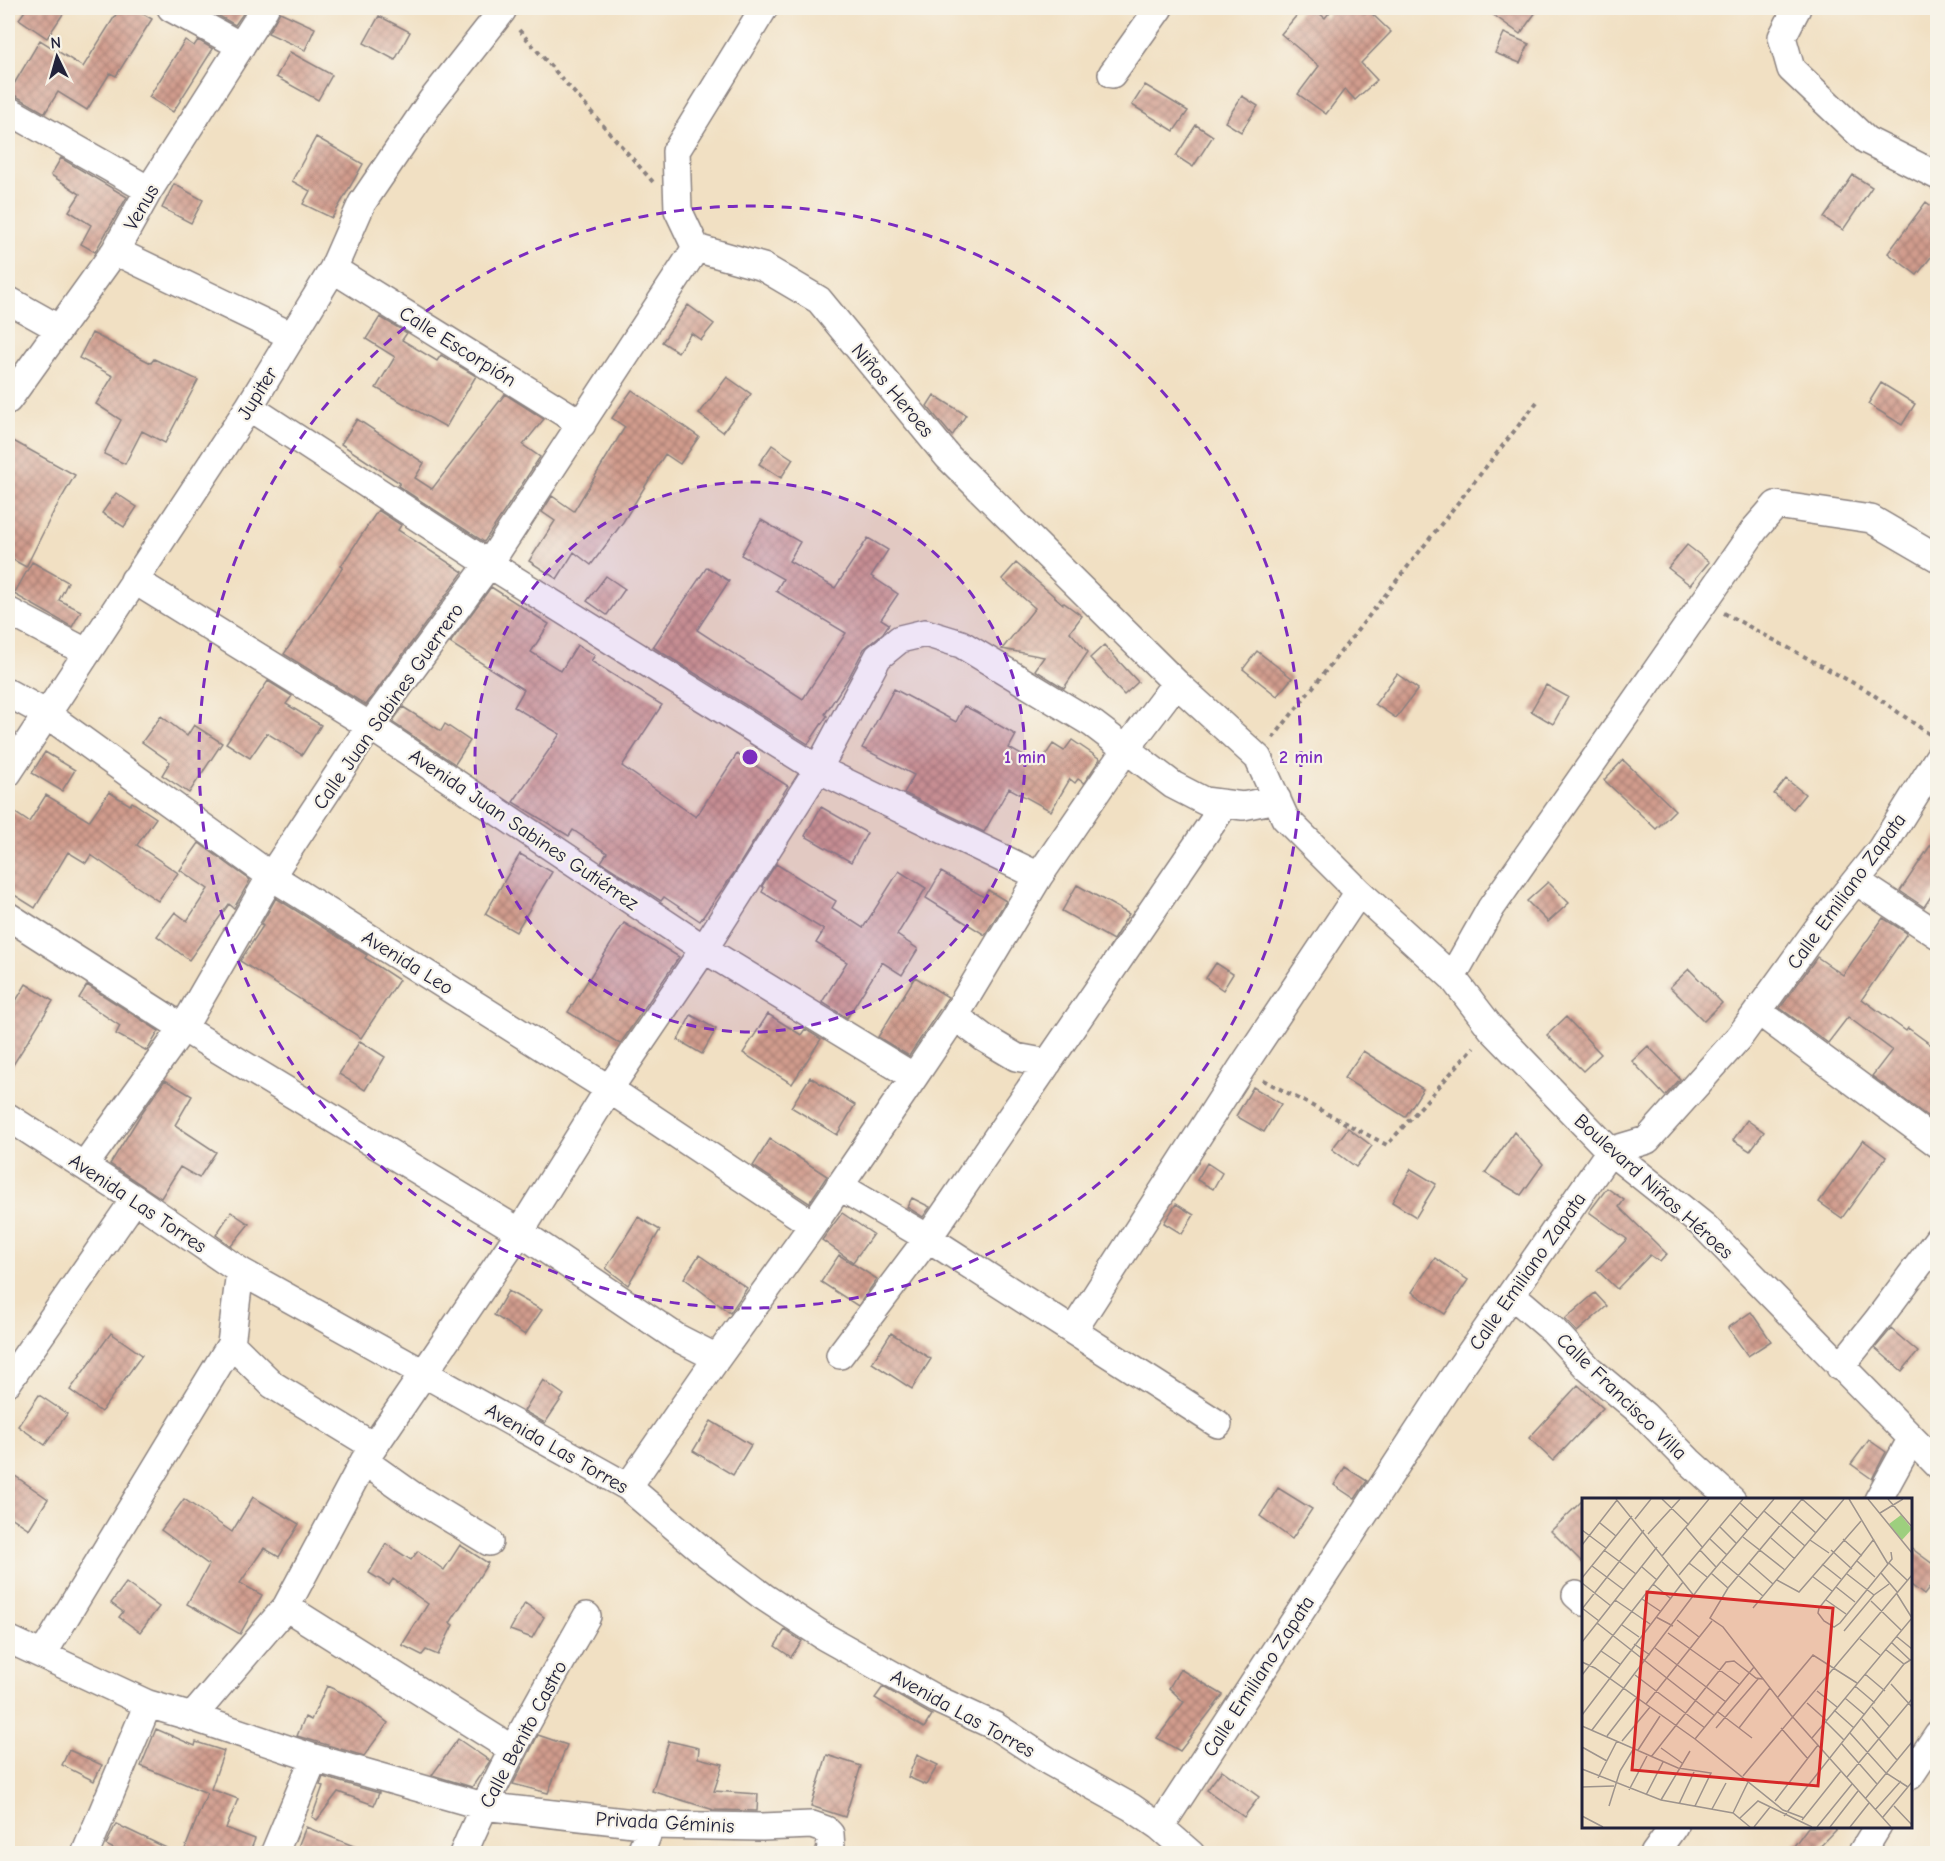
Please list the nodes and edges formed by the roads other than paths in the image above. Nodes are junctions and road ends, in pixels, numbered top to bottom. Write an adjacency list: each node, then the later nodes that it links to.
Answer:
1 (171, 8): 7 (street)
2 (265, 8): 7 (street, Venus)
3 (764, 8): 12 (street)
4 (1159, 8): 8 (street)
5 (1797, 8): 10 (street)
6 (501, 9): 14 (street, Jupiter)
7 (241, 46): 11 (street, Venus)
8 (1112, 74)
9 (8, 110): 11 (street)
10 (1938, 176)
11 (149, 190): 13 (street, Venus)
12 (696, 248): 20 (street, Calle Juan Sabines Guerrero); 26 (street, Niños Heroes)
13 (115, 251): 16 (street, Venus); 17 (street)
14 (333, 269): 17 (street, Jupiter); 20 (street, Calle Escorpión)
15 (8, 300): 16 (street)
16 (58, 328): 18 (street, Venus)
17 (292, 336): 19 (street, Jupiter)
18 (8, 400)
19 (249, 407): 22 (street); 23 (street, Jupiter)
20 (582, 424): 22 (street, Calle Juan Sabines Guerrero)
21 (1938, 558): 43 (street)
22 (489, 564): 29 (street, Calle Juan Sabines Guerrero); 32 (street)
23 (134, 580): 25 (street, Jupiter); 29 (street, Avenida Juan Sabines Gutiérrez)
24 (8, 610): 25 (street)
25 (86, 652): 28 (street, Jupiter)
26 (1176, 683): 30 (street); 34 (street, Niños Heroes)
27 (8, 693): 28 (street, Avenida Leo)
28 (45, 713): 33 (street, Jupiter); 36 (street, Avenida Leo)
29 (370, 726): 36 (street, Calle Juan Sabines Guerrero); 42 (street, Avenida Juan Sabines Gutiérrez)
30 (1126, 749): 32 (street); 35 (street); 37 (street)
31 (1938, 758): 38 (street, Calle Emiliano Zapata)
32 (818, 769): 37 (street); 42 (street)
33 (8, 773)
34 (1276, 799): 35 (street); 39 (street, Boulevard Niños Héroes)
35 (1225, 804): 47 (street)
36 (272, 876): 46 (street, Calle Juan Sabines Guerrero); 49 (street, Avenida Leo)
37 (1039, 876): 45 (street)
38 (1856, 880): 41 (street); 44 (street, Calle Emiliano Zapata)
39 (1359, 892): 43 (street, Boulevard Niños Héroes); 62 (street)
40 (8, 916): 46 (street)
41 (1938, 935)
42 (704, 949): 48 (street, Avenida Juan Sabines Gutiérrez); 49 (street)
43 (1452, 977): 52 (street, Boulevard Niños Héroes)
44 (1758, 1011): 51 (street); 52 (street, Calle Emiliano Zapata)
45 (955, 1016): 47 (street); 48 (street)
46 (183, 1028): 53 (street, Calle Juan Sabines Guerrero); 57 (street)
47 (1048, 1063): 58 (street)
48 (914, 1077): 54 (street)
49 (609, 1089): 56 (street, Avenida Leo); 57 (street)
50 (8, 1117): 53 (street, Avenida Las Torres)
51 (1938, 1144)
52 (1610, 1151): 61 (street, Calle Emiliano Zapata); 66 (street, Boulevard Niños Héroes)
53 (84, 1166): 55 (street, Avenida Las Torres)
54 (839, 1186): 56 (street); 58 (street)
55 (135, 1199): 60 (street, Avenida Las Torres); 68 (street)
56 (813, 1225): 65 (street)
57 (520, 1232): 65 (street); 67 (street)
58 (927, 1238): 62 (street); 64 (street)
59 (1938, 1239): 66 (street)
60 (240, 1271): 63 (street); 67 (street, Avenida Las Torres)
61 (1511, 1294): 74 (street, Calle Francisco Villa); 89 (street, Calle Emiliano Zapata)
62 (1073, 1331): 69 (street)
63 (231, 1344): 71 (street); 80 (street)
64 (840, 1355)
65 (717, 1358): 73 (street)
66 (1840, 1367): 70 (street, Boulevard Niños Héroes)
67 (425, 1373): 71 (street); 73 (street, Avenida Las Torres)
68 (8, 1382)
69 (1218, 1424)
70 (1911, 1440): 72 (street, Boulevard Niños Héroes); 75 (street)
71 (368, 1454): 76 (street); 77 (street)
72 (1938, 1465)
73 (628, 1487): 89 (street, Avenida Las Torres)
74 (1730, 1498)
75 (1879, 1498)
76 (489, 1542)
77 (286, 1607): 82 (street); 84 (street)
78 (586, 1616): 84 (street, Calle Benito Castro)
79 (8, 1639): 80 (street, Privada Géminis)
80 (43, 1654): 81 (street, Privada Géminis)
81 (148, 1704): 82 (street, Privada Géminis); 93 (street)
82 (192, 1717): 85 (street, Privada Géminis)
83 (1938, 1734): 86 (street)
84 (512, 1749): 87 (street, Calle Benito Castro)
85 (314, 1758): 87 (street, Privada Géminis); 94 (street)
86 (1912, 1774)
87 (483, 1806): 88 (street, Privada Géminis); 95 (street, Calle Benito Castro)
88 (651, 1825): 92 (street, Privada Géminis); 96 (street)
89 (1160, 1827): 97 (street, Avenida Las Torres)
90 (1673, 1828): 98 (street)
91 (1877, 1828): 99 (street)
92 (830, 1851)
93 (85, 1854)
94 (274, 1854)
95 (463, 1854)
96 (640, 1854)
97 (1191, 1854)
98 (1654, 1854)
99 (1861, 1854)

